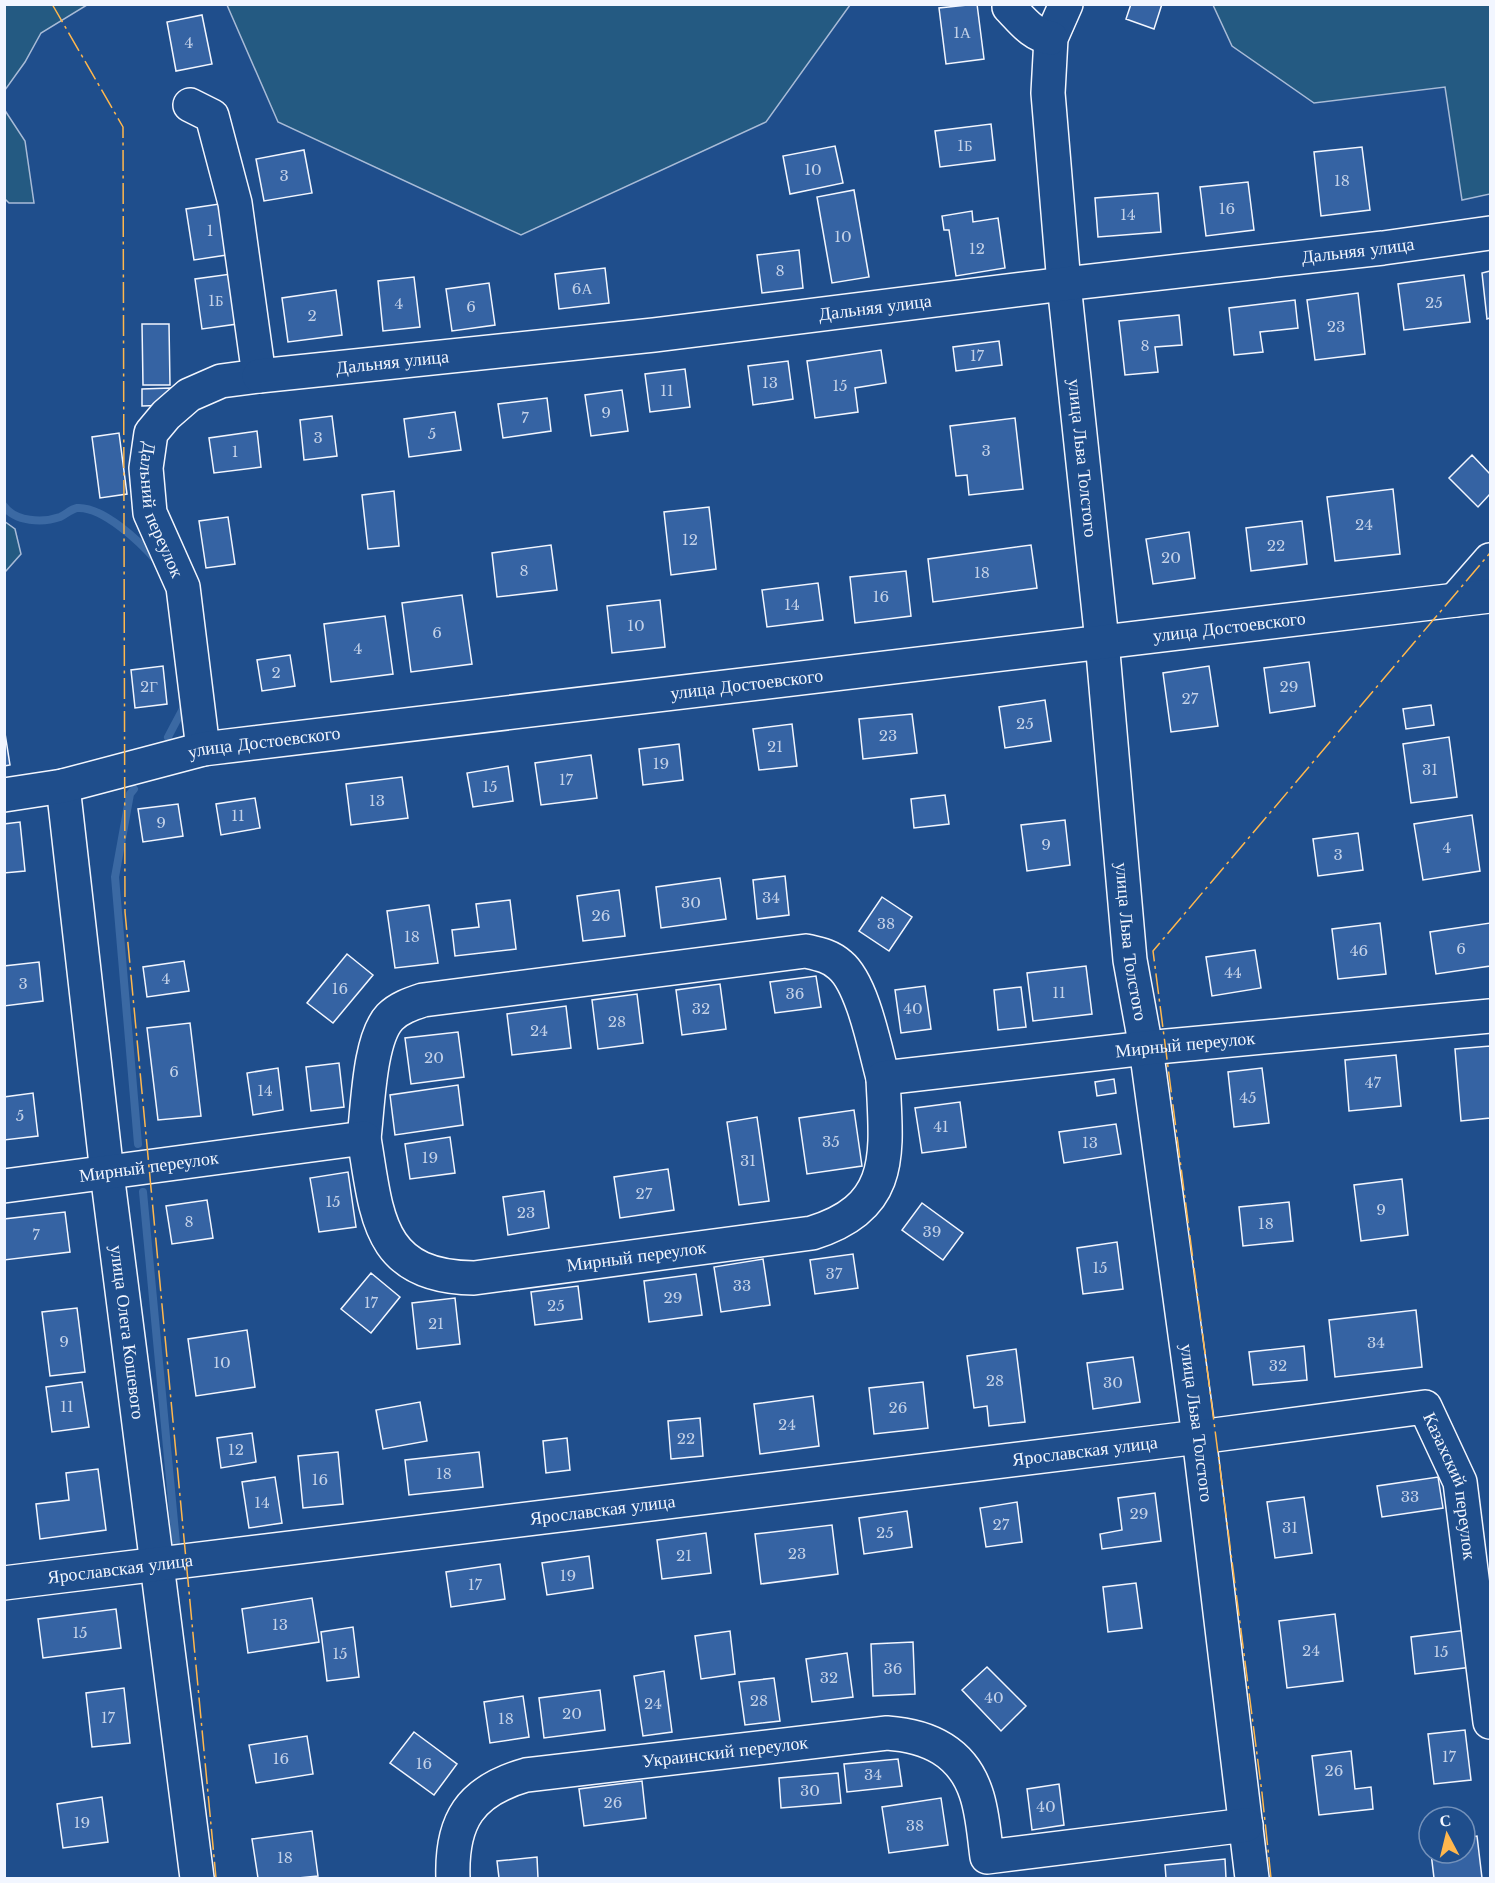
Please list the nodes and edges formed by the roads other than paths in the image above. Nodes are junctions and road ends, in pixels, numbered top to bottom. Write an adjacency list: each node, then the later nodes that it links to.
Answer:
1 (1066, 4): 3 (street, улица Льва Толстого)
2 (1009, 7): 3 (street)
3 (1051, 38): 6 (street, улица Льва Толстого)
4 (190, 105): 7 (street)
5 (1491, 232): 6 (street, Дальняя улица)
6 (1064, 284): 7 (street, Дальняя улица); 11 (street, улица Льва Толстого)
7 (260, 376): 12 (street, Дальний переулок)
8 (1491, 561): 10 (street)
9 (1491, 596): 10 (street, улица Достоевского)
10 (1455, 600): 11 (street, улица Достоевского)
11 (1102, 641): 12 (street, улица Достоевского); 16 (street, улица Льва Толстого)
12 (202, 749): 13 (street, улица Достоевского)
13 (63, 786): 14 (street, улица Достоевского); 19 (street, улица Олега Кошевого)
14 (4, 795)
15 (1491, 1016): 16 (street, Мирный переулок)
16 (1146, 1048): 17 (street, Мирный переулок); 21 (street, улица Льва Толстого)
17 (883, 1078): 18 (street, Мирный переулок); 18 (street, Мирный переулок)
18 (364, 1138): 19 (street, Мирный переулок)
19 (107, 1173): 20 (street, Мирный переулок); 22 (street, улица Олега Кошевого)
20 (4, 1186)
21 (1200, 1437): 22 (street, Ярославская улица); 24 (street, Казахский переулок); 25 (street, улица Льва Толстого)
22 (158, 1565): 23 (street, Ярославская улица); 27 (street, улица Олега Кошевого)
23 (4, 1583)
24 (1491, 1722)
25 (1246, 1825): 26 (street, Украинский переулок); 29 (street, улица Льва Толстого)
26 (988, 1868): 28 (street, Украинский переулок)
27 (197, 1878)
28 (453, 1878)
29 (1252, 1878)

